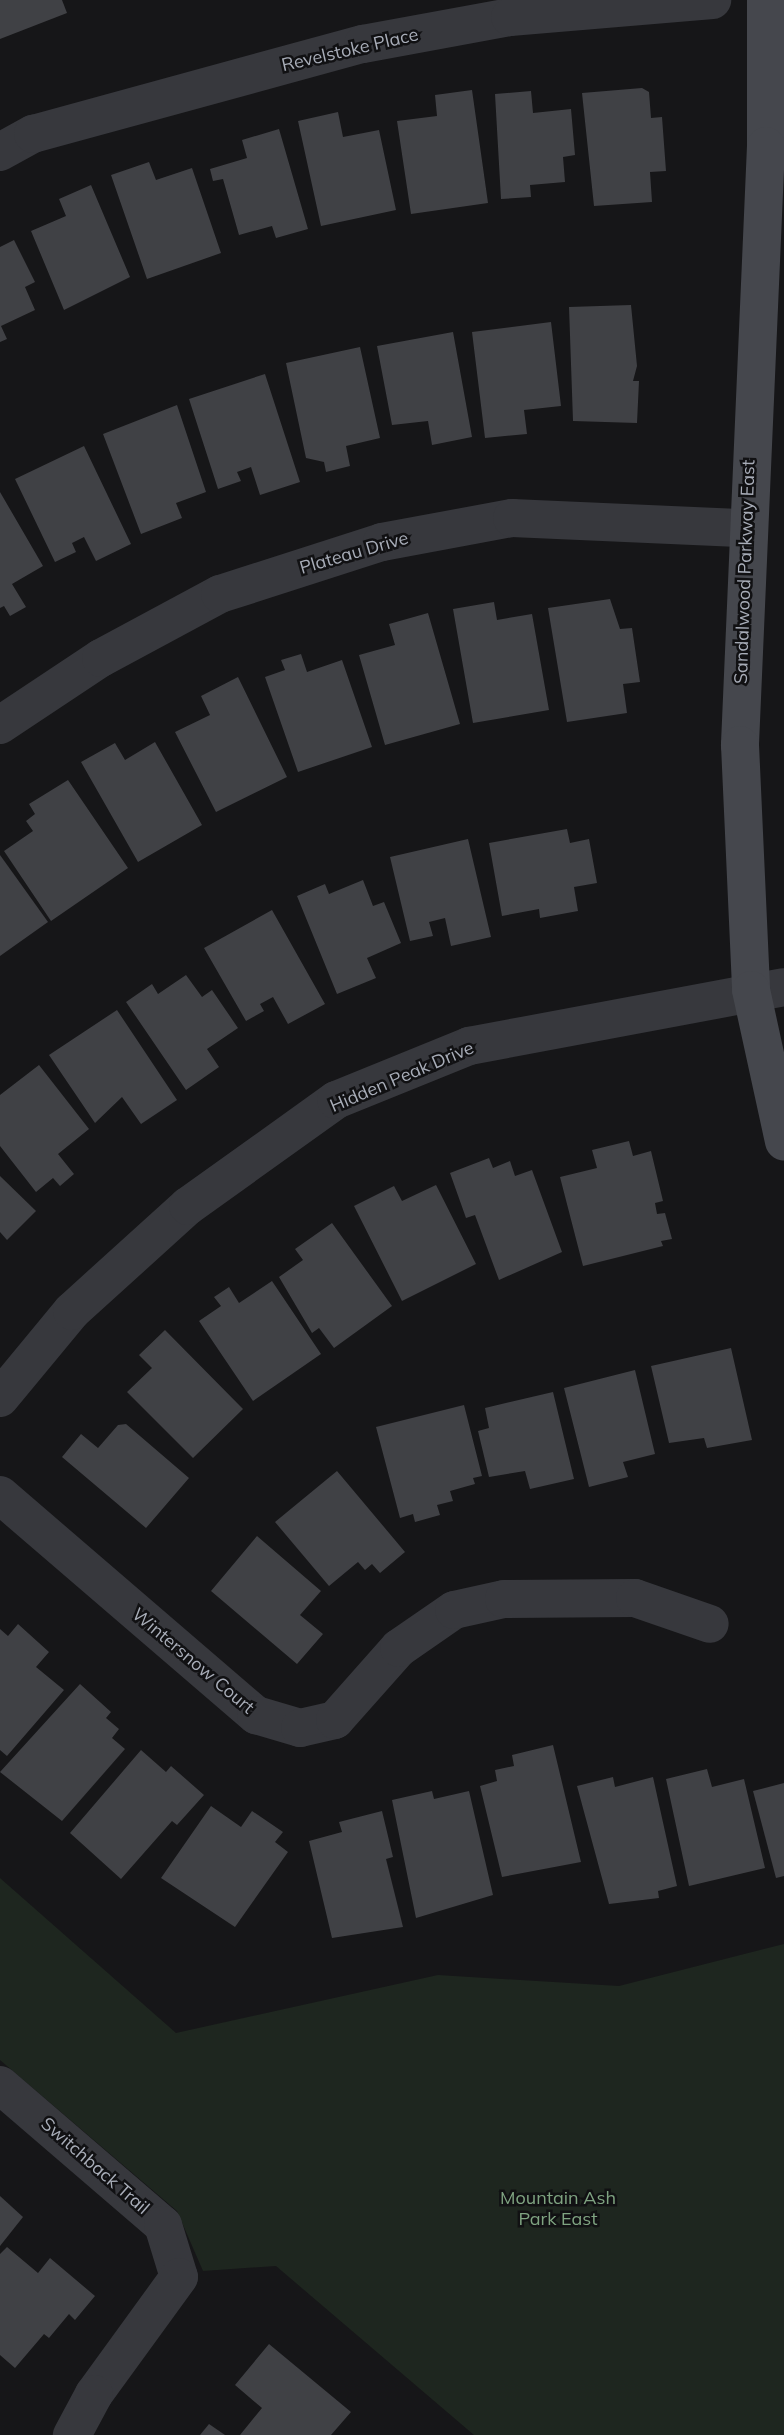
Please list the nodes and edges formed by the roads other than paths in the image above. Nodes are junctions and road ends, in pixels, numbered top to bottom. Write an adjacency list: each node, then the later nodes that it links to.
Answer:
1 (712, 0): 3 (street, Revelstoke Place)
2 (766, 0): 4 (main road, Sandalwood Parkway East)
3 (0, 152)
4 (745, 528): 5 (street, Plateau Drive); 6 (main road, Sandalwood Parkway East)
5 (0, 724)
6 (768, 989): 7 (main road, Sandalwood Parkway East); 8 (street, Hidden Peak Drive)
7 (784, 1141)
8 (0, 1398)
9 (0, 1495): 10 (street, Wintersnow Court)
10 (710, 1624)
11 (0, 2085): 12 (street, Switchback Trail)
12 (72, 2435)

